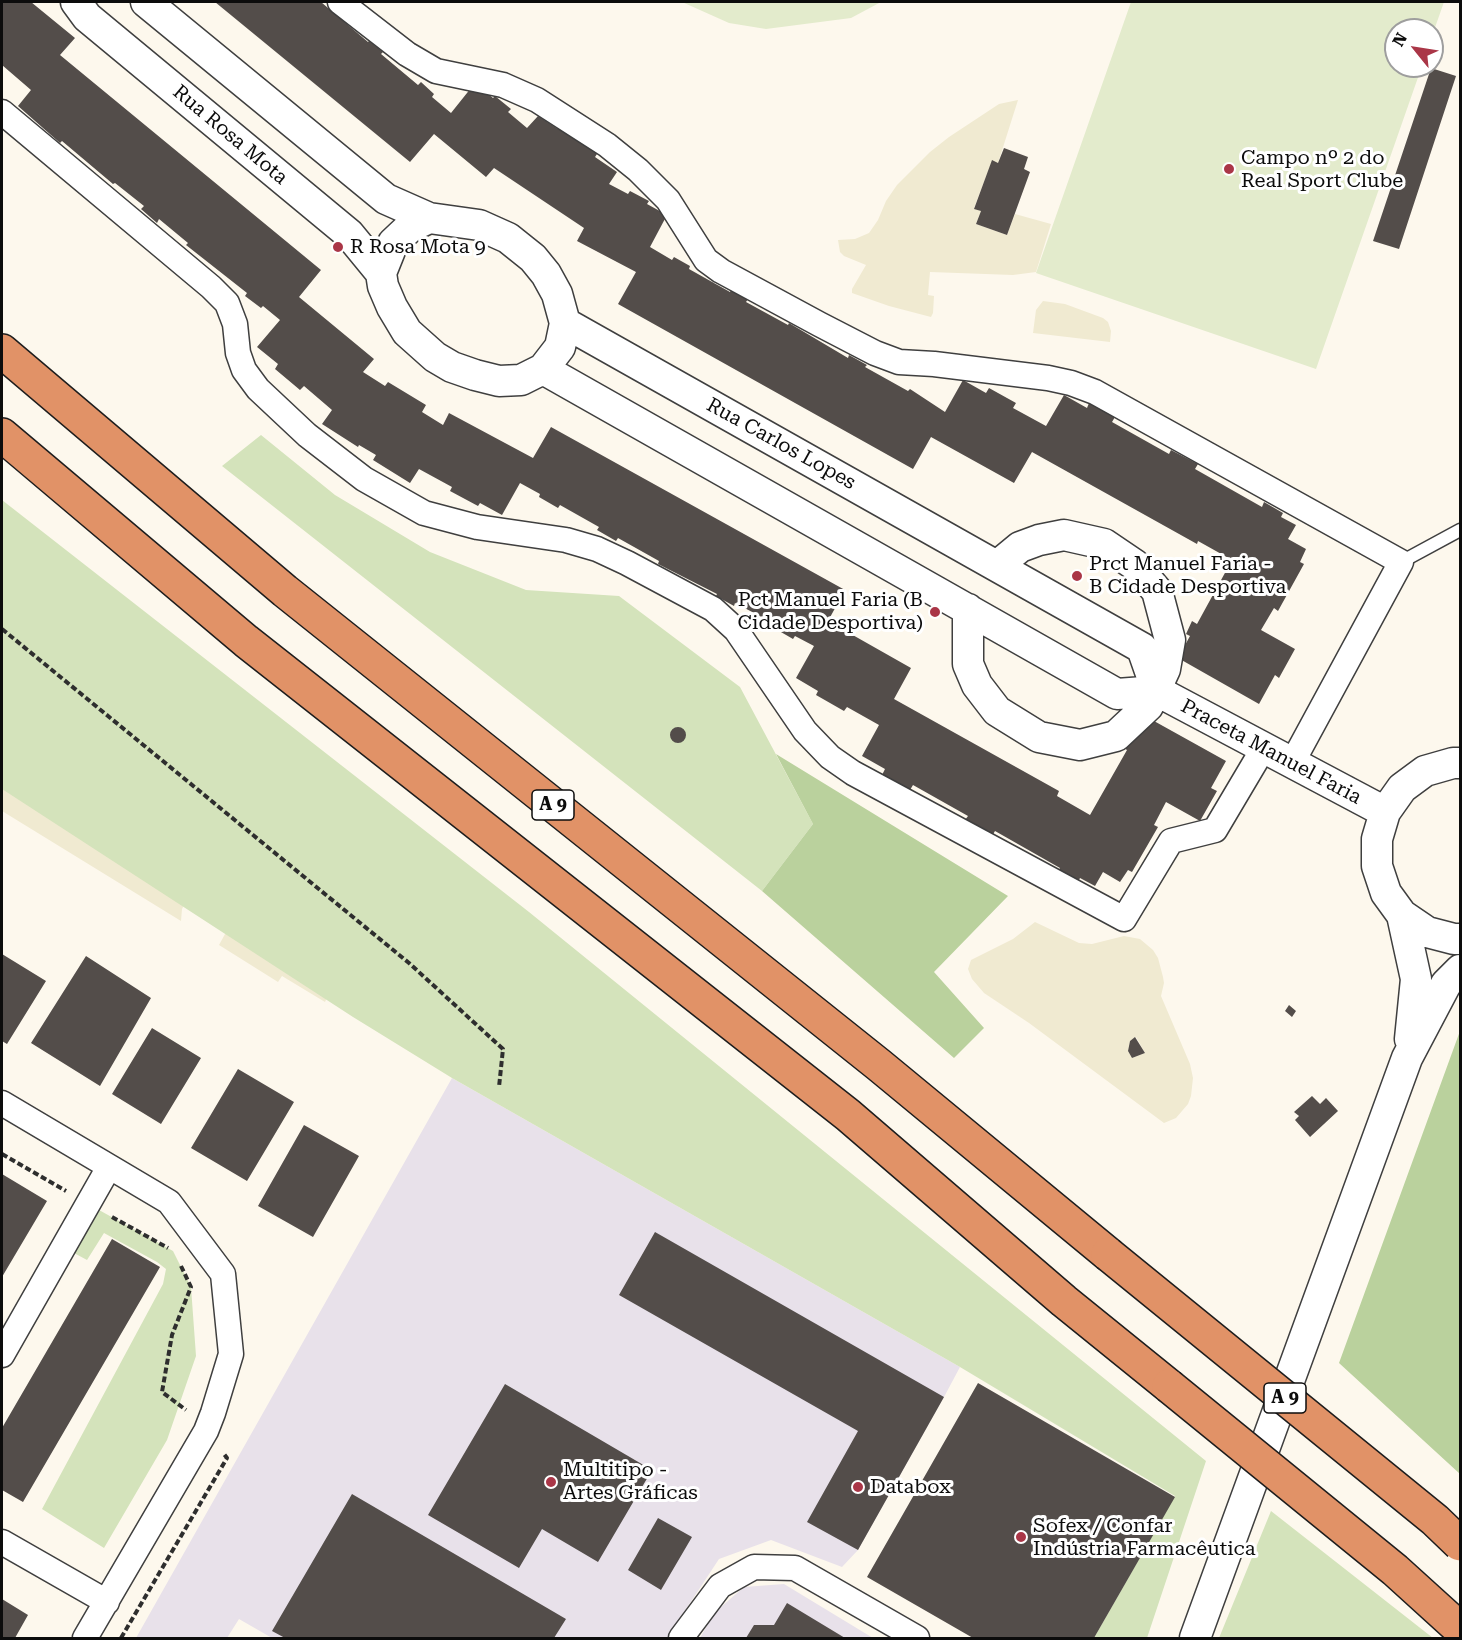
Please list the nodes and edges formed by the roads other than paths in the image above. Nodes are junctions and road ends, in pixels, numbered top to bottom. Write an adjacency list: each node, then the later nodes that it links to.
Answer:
1 (76, 2): 6 (street, Rua Rosa Mota)
2 (146, 2): 5 (street)
3 (340, 2): 12 (street)
4 (2, 112): 16 (street)
5 (429, 218): 6 (street); 7 (street)
6 (381, 273): 9 (street)
7 (565, 323): 9 (street); 13 (street, Rua Carlos Lopes)
8 (2, 351): 28 (highway, A 9, bridge)
9 (543, 369): 14 (street)
10 (2, 435): 30 (highway, bridge)
11 (1461, 530): 12 (lane)
12 (1401, 562): 18 (street)
13 (997, 566): 15 (street, Praceta Manuel Faria); 15 (street, Praceta Manuel Faria)
14 (968, 609): 15 (street, Praceta Manuel Faria); 15 (street, Praceta Manuel Faria)
15 (1157, 691): 16 (street, Praceta Manuel Faria)
16 (1263, 749): 18 (street, Praceta Manuel Faria)
17 (1458, 761): 19 (street)
18 (1292, 763): 19 (street, Praceta Manuel Faria)
19 (1385, 812): 20 (street)
20 (1402, 915): 21 (street); 23 (street)
21 (1461, 939)
22 (1461, 970): 23 (street)
23 (1407, 1058): 34 (street)
24 (2, 1103): 25 (street)
25 (109, 1167): 26 (street); 29 (street)
26 (2, 1355)
27 (2, 1542): 29 (street)
28 (1461, 1544)
29 (107, 1602): 31 (street)
30 (1461, 1629)
31 (85, 1638)
32 (681, 1638): 33 (street)
33 (917, 1638)
34 (1195, 1638)

